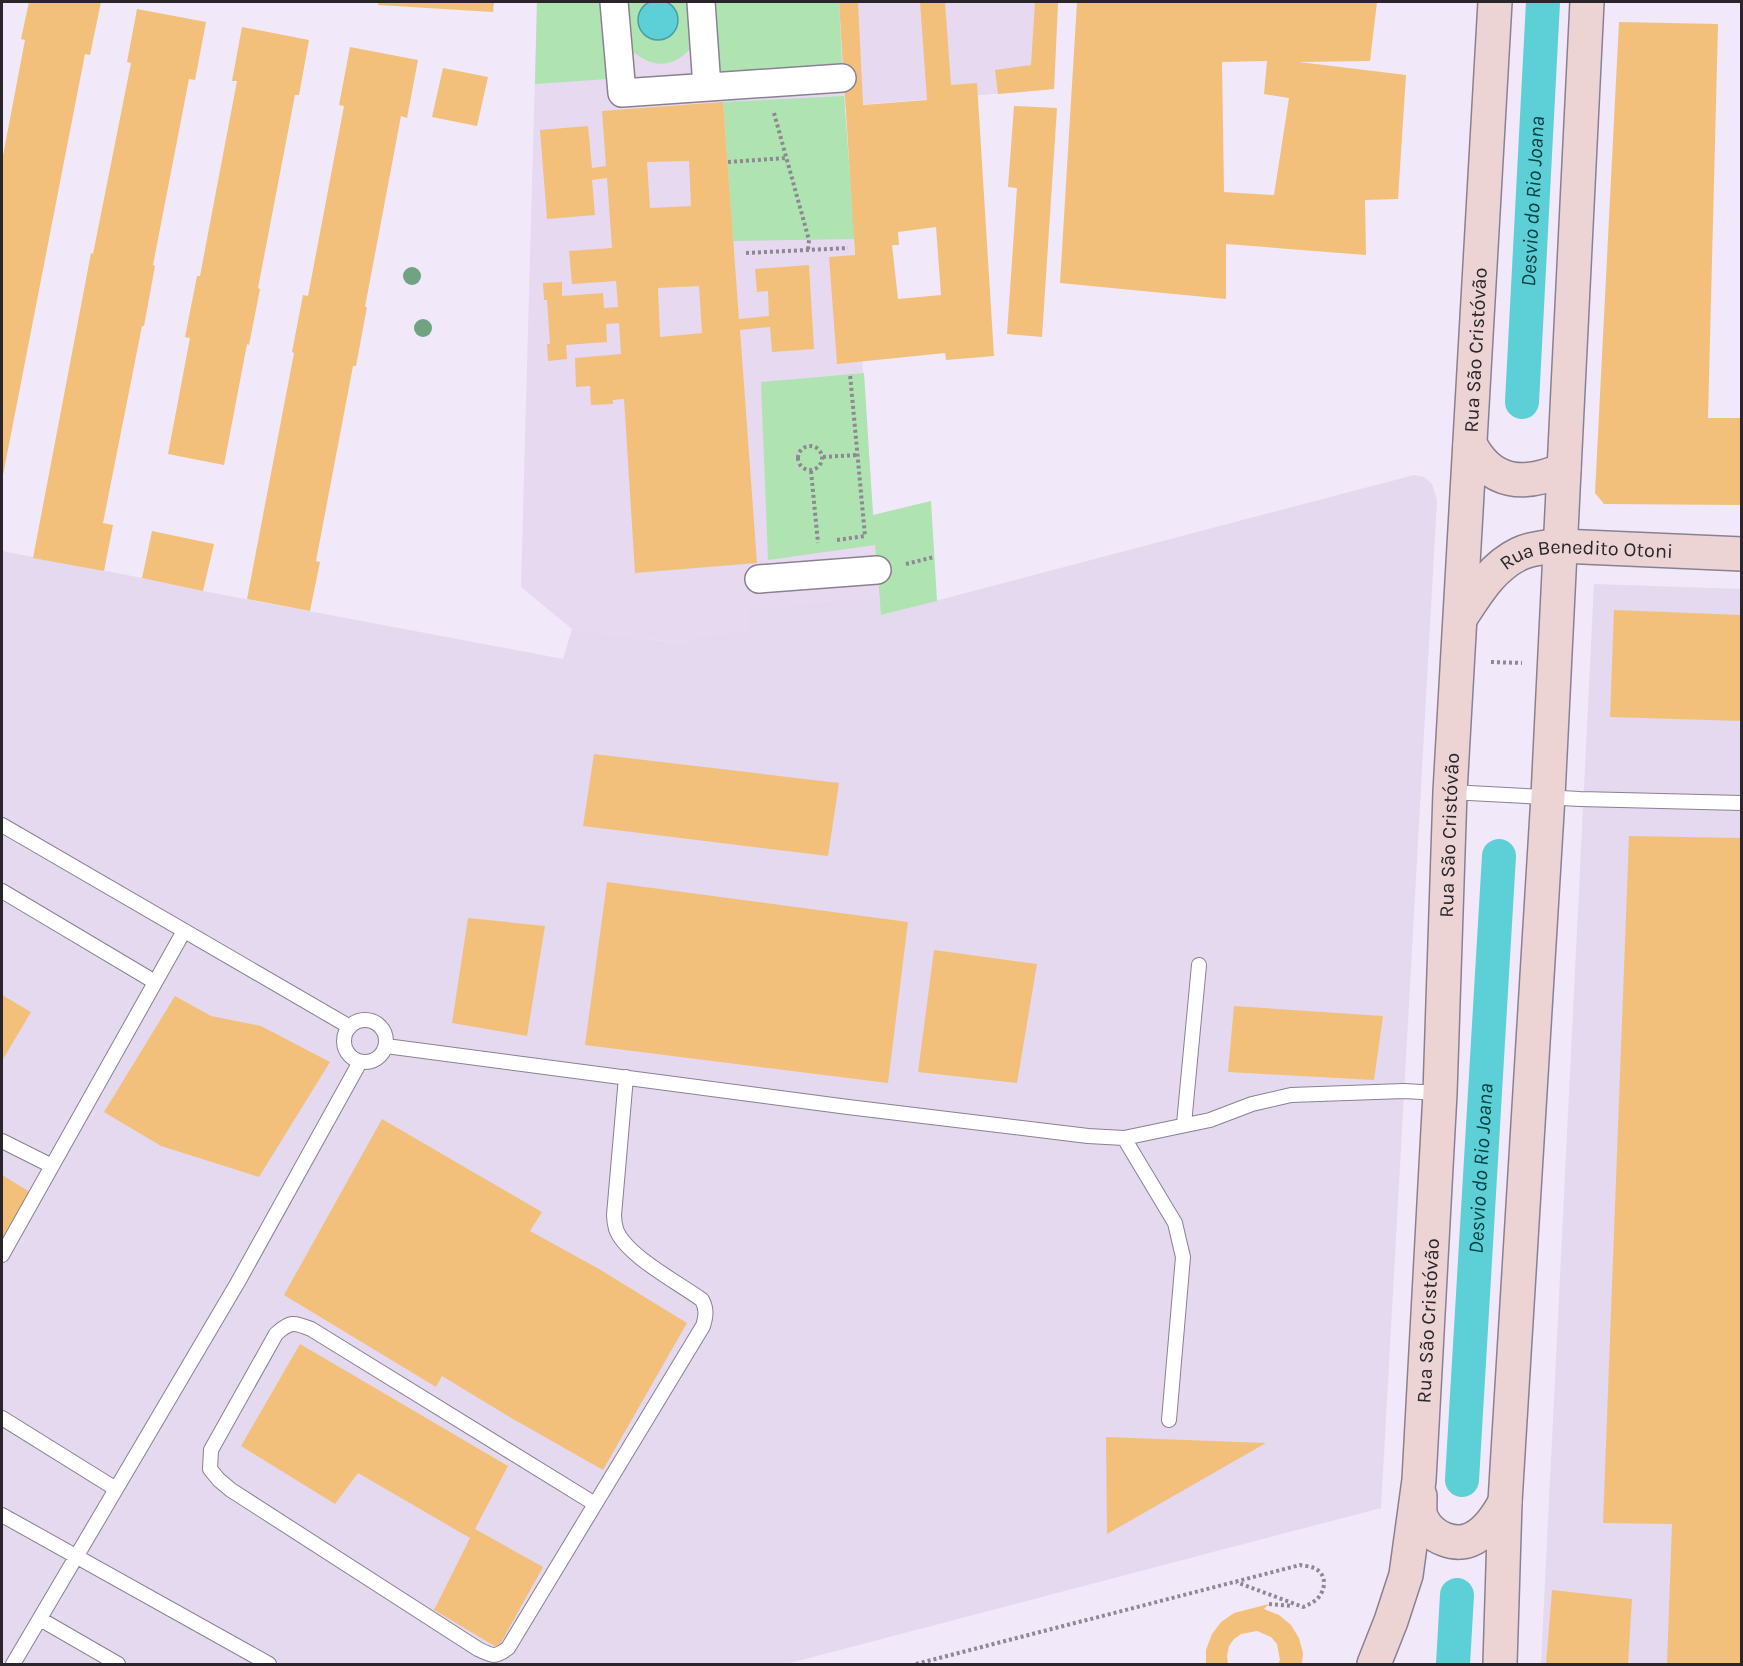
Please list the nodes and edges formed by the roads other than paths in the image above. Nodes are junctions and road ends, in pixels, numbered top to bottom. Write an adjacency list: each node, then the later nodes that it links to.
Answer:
1 (614, 2): 6 (street)
2 (701, 2): 6 (street)
3 (1495, 2): 7 (street, Rua São Cristóvão)
4 (1587, 2): 8 (street)
5 (842, 78): 6 (street)
6 (707, 87)
7 (1470, 444): 8 (street); 13 (street, Rua São Cristóvão)
8 (1564, 469): 9 (street)
9 (1561, 546): 10 (street, Rua Benedito Otoni); 13 (street, Rua Benedito Otoni); 15 (street)
10 (1742, 554)
11 (878, 570): 12 (street)
12 (759, 579)
13 (1461, 618): 14 (street, Rua São Cristóvão)
14 (1450, 792): 15 (lane); 26 (street, Rua São Cristóvão)
15 (1548, 796): 16 (lane); 36 (street)
16 (1742, 803)
17 (2, 825): 19 (lane)
18 (2, 891): 21 (lane)
19 (184, 931): 21 (lane); 22 (lane)
20 (1199, 965): 27 (lane)
21 (155, 982): 30 (lane)
22 (350, 1027): 23 (lane); 24 (lane)
23 (386, 1046): 24 (lane); 25 (lane)
24 (360, 1062): 35 (lane)
25 (626, 1077): 28 (lane); 37 (lane)
26 (1440, 1093): 27 (lane); 34 (street, Rua São Cristóvão)
27 (1184, 1124): 28 (lane)
28 (1124, 1138): 33 (lane)
29 (2, 1141): 30 (lane)
30 (52, 1166): 31 (lane)
31 (2, 1256)
32 (2, 1418): 35 (lane)
33 (1169, 1420)
34 (1419, 1480): 36 (street); 44 (street, Rua São Cristóvão)
35 (116, 1489): 39 (lane)
36 (1505, 1502): 45 (street)
37 (595, 1504): 37 (lane)
38 (2, 1515): 39 (lane)
39 (76, 1557): 40 (lane); 43 (lane)
40 (40, 1619): 41 (lane); 42 (lane)
41 (13, 1665)
42 (118, 1665)
43 (269, 1665)
44 (1374, 1665)
45 (1500, 1665)

